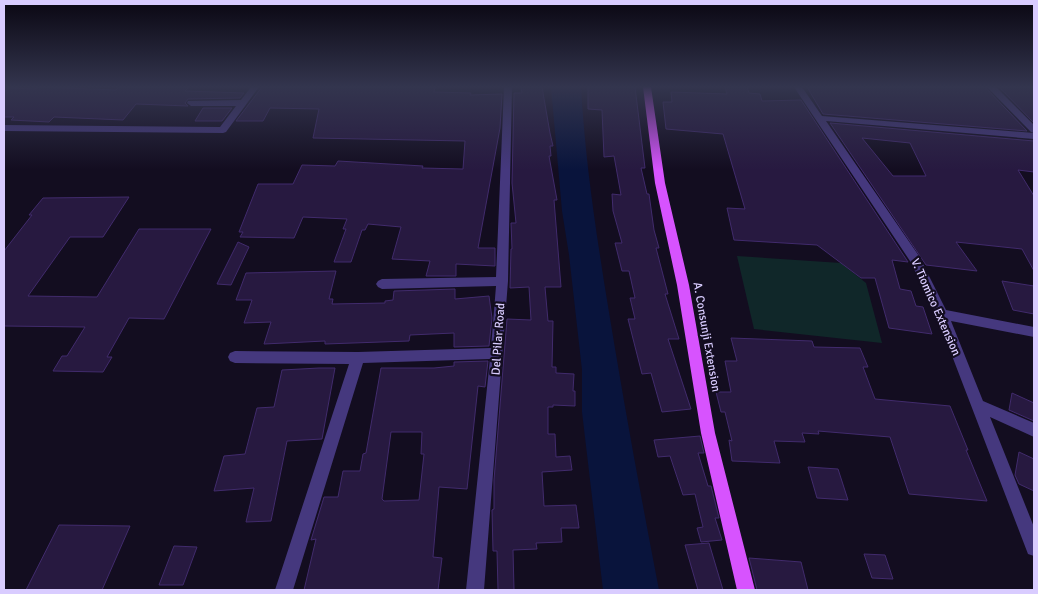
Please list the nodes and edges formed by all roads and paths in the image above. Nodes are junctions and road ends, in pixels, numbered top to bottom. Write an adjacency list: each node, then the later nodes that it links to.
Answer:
1 (234, 115): 7 (street)
2 (507, 115): 10 (street, Del Pilar Road)
3 (651, 115): 22 (main road, A. Consunji Extension)
4 (816, 115): 6 (street, V. Tiomico Extension)
5 (1019, 115): 8 (street)
6 (818, 118): 9 (street); 12 (street, V. Tiomico Extension)
7 (4, 128)
8 (1034, 130)
9 (1034, 136)
10 (502, 281): 11 (street); 14 (street, Del Pilar Road)
11 (382, 284)
12 (942, 314): 13 (street); 17 (street, V. Tiomico Extension)
13 (1034, 332)
14 (497, 353): 16 (street); 21 (street, Del Pilar Road)
15 (235, 357): 16 (street)
16 (358, 358): 20 (street)
17 (978, 405): 18 (street); 19 (street, V. Tiomico Extension)
18 (1034, 430)
19 (1034, 548)
20 (284, 590)
21 (474, 590)
22 (746, 590)

